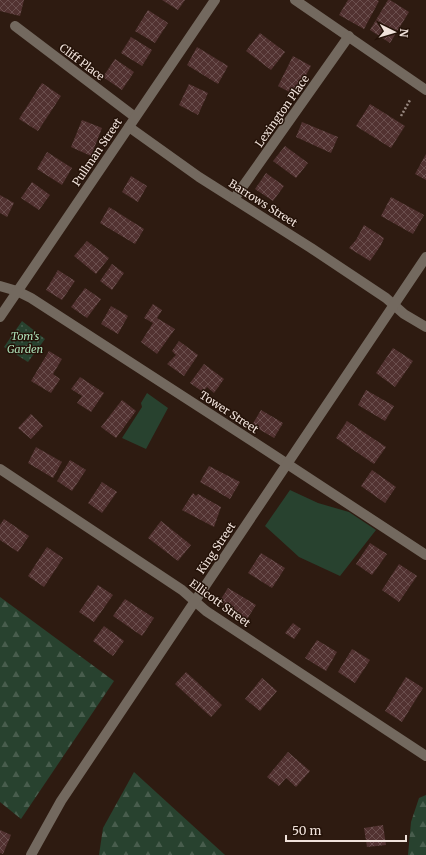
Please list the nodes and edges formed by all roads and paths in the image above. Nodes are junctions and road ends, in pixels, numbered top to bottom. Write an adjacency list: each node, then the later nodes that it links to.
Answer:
1 (215, 0): 8 (street, Pullman Street)
2 (295, 0): 4 (street)
3 (14, 26): 8 (street, Cliff Place)
4 (349, 36): 5 (street); 10 (street, Lexington Place)
5 (426, 90)
6 (410, 100): 7 (path)
7 (401, 116)
8 (136, 117): 9 (street, Pullman Street)
9 (129, 127): 10 (street, Barrows Street); 13 (street, Pullman Street)
10 (234, 199): 14 (street, Barrows Street)
11 (426, 257): 14 (street, King Street)
12 (0, 286): 13 (street, Tower Street)
13 (17, 291): 15 (street, Pullman Street); 17 (street, Tower Street)
14 (394, 305): 16 (street, Barrows Street); 17 (street, King Street)
15 (0, 317)
16 (426, 327)
17 (287, 464): 19 (street, Tower Street); 20 (street, King Street)
18 (0, 469): 20 (street, Ellicott Street)
19 (426, 556)
20 (194, 601): 21 (street, Ellicott Street); 22 (street, King Street)
21 (426, 756)
22 (30, 855)

